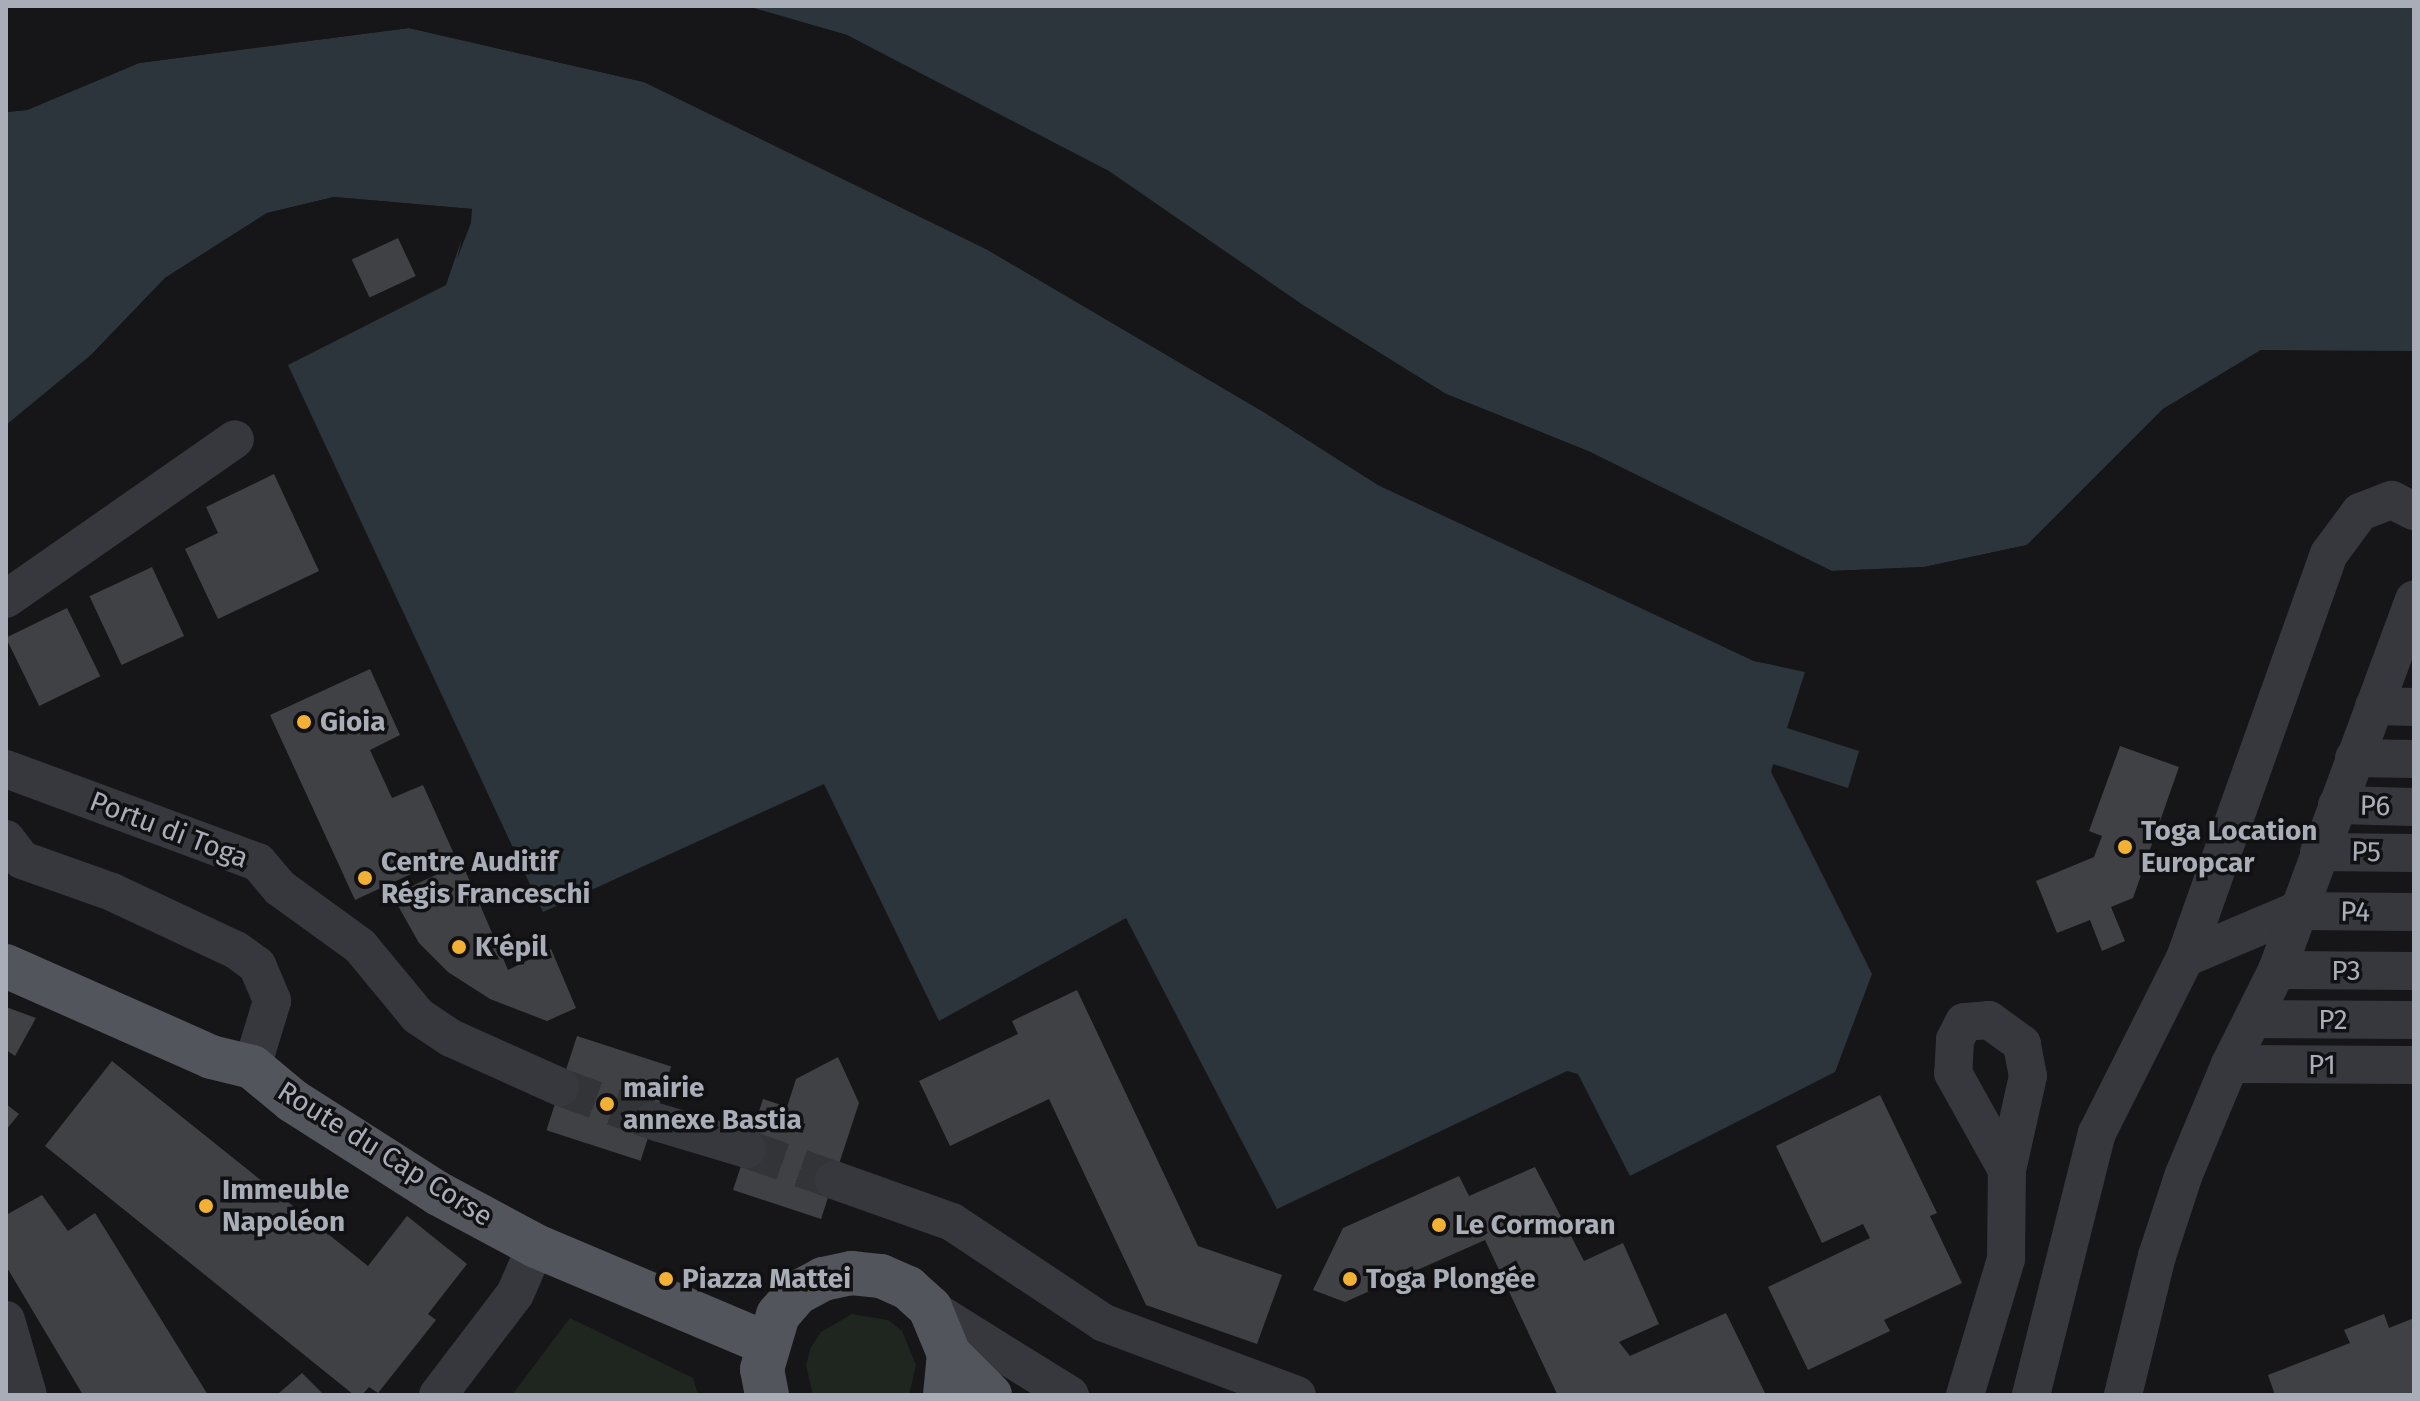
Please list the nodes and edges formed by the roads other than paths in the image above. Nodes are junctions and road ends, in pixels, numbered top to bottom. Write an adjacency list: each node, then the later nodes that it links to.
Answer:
1 (235, 439): 3 (street)
2 (2407, 502): 18 (street)
3 (6, 599)
4 (2414, 600): 5 (street)
5 (2403, 658): 6 (street)
6 (2374, 706): 7 (street); 8 (street)
7 (2414, 707)
8 (2354, 758): 9 (street); 11 (street)
9 (2414, 759)
10 (7, 775): 27 (street, Portu di Toga)
11 (2337, 805): 12 (street, P6); 14 (street)
12 (2414, 807)
13 (6, 839): 26 (street)
14 (2319, 852): 15 (street, P5); 16 (street)
15 (2414, 853)
16 (2296, 911): 17 (street, P4); 18 (street); 20 (street)
17 (2414, 912)
18 (2185, 958): 44 (street)
19 (6, 966): 26 (main road, Route du Cap Corse)
20 (2277, 970): 21 (street, P3); 22 (street)
21 (2414, 971)
22 (2253, 1019): 23 (street, P2); 24 (street)
23 (2414, 1020)
24 (2230, 1064): 25 (street, P1); 45 (street)
25 (2414, 1065)
26 (252, 1067): 32 (main road, Route du Cap Corse)
27 (560, 1087)
28 (653, 1121): 29 (street)
29 (747, 1149)
30 (2007, 1170): 43 (street)
31 (834, 1180): 42 (street)
32 (536, 1246): 35 (main road, Route du Cap Corse); 38 (street)
33 (930, 1308): 35 (main road); 36 (main road); 41 (street)
34 (6, 1320): 37 (street)
35 (766, 1343): 39 (main road)
36 (947, 1374): 40 (main road)
37 (28, 1395)
38 (438, 1395)
39 (767, 1395)
40 (990, 1395)
41 (1070, 1395)
42 (1297, 1395)
43 (1965, 1395)
44 (2031, 1395)
45 (2123, 1395)

